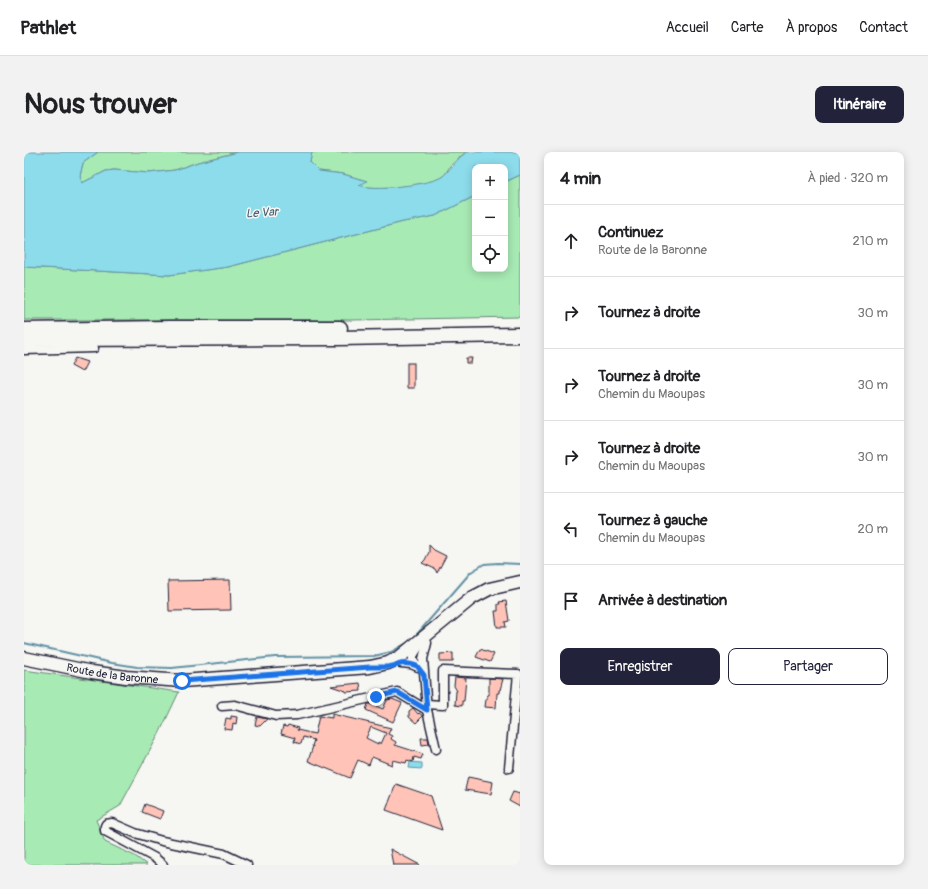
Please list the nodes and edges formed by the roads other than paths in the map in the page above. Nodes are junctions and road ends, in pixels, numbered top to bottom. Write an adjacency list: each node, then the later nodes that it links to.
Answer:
1 (520, 326): 2 (highway)
2 (24, 330)
3 (520, 335): 4 (highway)
4 (24, 339)
5 (94, 348): 6 (street)
6 (24, 350)
7 (520, 582): 8 (main road, Route de la Baronne)
8 (427, 639): 10 (main road, Route de la Baronne); 10 (street)
9 (24, 658): 10 (main road, Route de la Baronne)
10 (412, 658): 12 (street)
11 (222, 706): 12 (street)
12 (426, 707): 13 (street); 14 (street)
13 (436, 748)
14 (509, 768)
15 (162, 865): 16 (street)
16 (247, 865)

